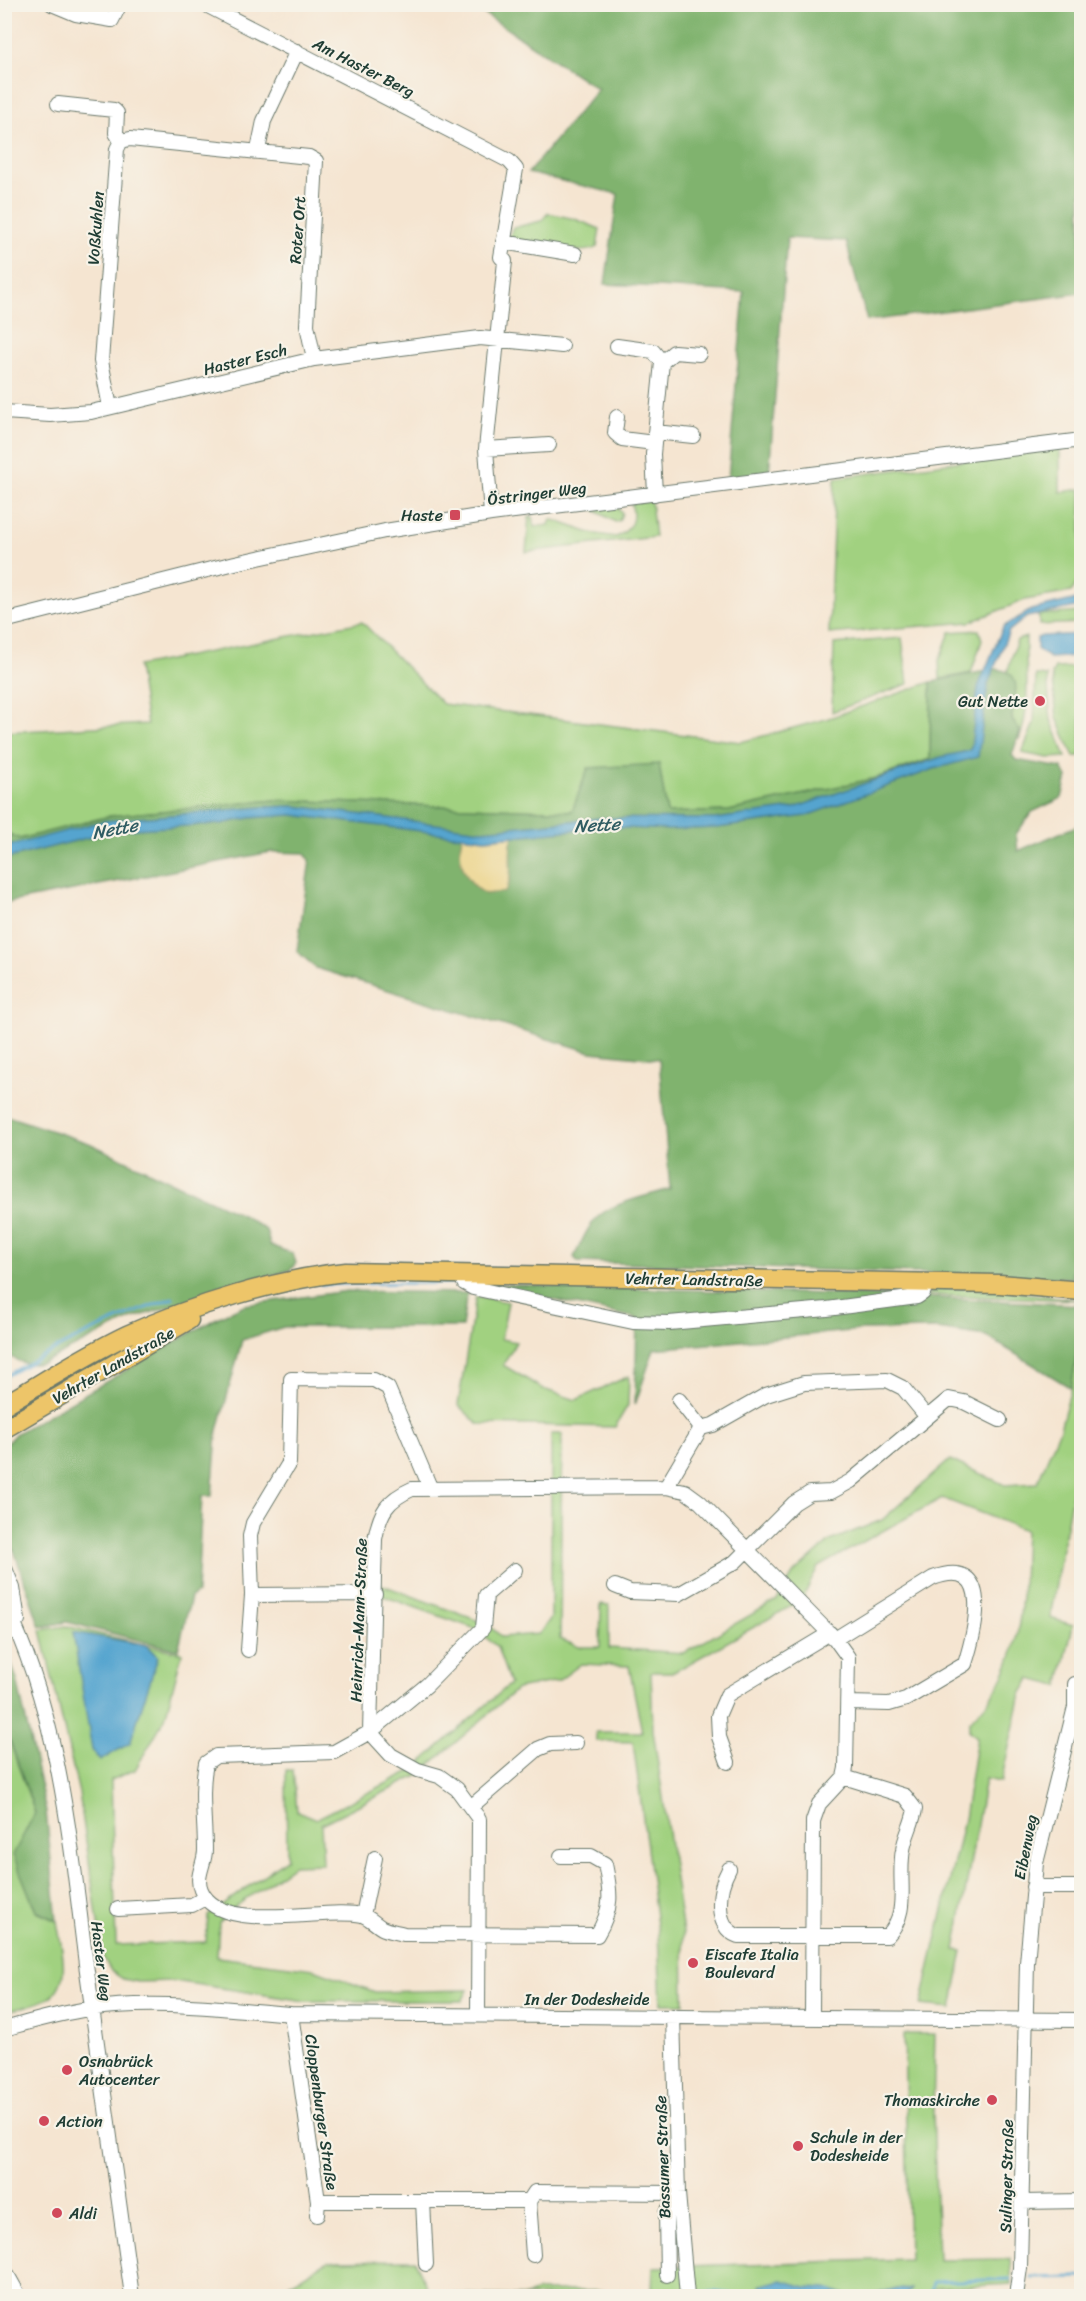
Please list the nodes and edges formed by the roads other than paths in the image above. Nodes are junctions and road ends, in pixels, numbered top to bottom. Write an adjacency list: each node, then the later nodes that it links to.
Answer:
1 (52, 4): 2 (street)
2 (120, 4)
3 (204, 4): 4 (street, Am Haster Berg)
4 (297, 51): 7 (street); 8 (street, Am Haster Berg)
5 (58, 104): 6 (street, Voßkuhlen)
6 (121, 141): 7 (street, Roter Ort); 16 (street, Voßkuhlen)
7 (258, 150): 14 (street, Roter Ort)
8 (503, 243): 9 (street); 10 (street)
9 (575, 254)
10 (495, 338): 11 (street, Haster Esch); 14 (street, Haster Esch); 23 (street)
11 (562, 346)
12 (617, 346): 15 (street)
13 (699, 354): 15 (street)
14 (314, 359): 16 (street, Haster Esch)
15 (662, 362): 20 (street)
16 (110, 407): 17 (street, Haster Esch)
17 (4, 412)
18 (617, 417): 20 (street)
19 (693, 436): 20 (street)
20 (654, 437): 24 (street)
21 (1082, 440): 24 (street, Östringer Weg)
22 (549, 445): 23 (street)
23 (486, 449): 25 (street)
24 (655, 494): 25 (street, Östringer Weg)
25 (491, 514): 26 (street, Östringer Weg)
26 (4, 621)
27 (461, 1274): 28 (main road, Vehrter Landstraße); 28 (street); 30 (main road, Vehrter Landstraße)
28 (927, 1283): 29 (main road, Vehrter Landstraße)
29 (1082, 1291)
30 (220, 1301): 32 (main road, Vehrter Landstraße); 36 (main road, Vehrter Landstraße)
31 (679, 1400): 35 (street)
32 (4, 1405)
33 (926, 1416): 34 (street); 35 (street); 39 (street)
34 (1000, 1420)
35 (701, 1428): 38 (street)
36 (4, 1429)
37 (430, 1487): 38 (street, Heinrich-Mann-Straße); 43 (street, Heinrich-Mann-Straße); 44 (street)
38 (666, 1488): 39 (street, Heinrich-Mann-Straße)
39 (746, 1551): 42 (street); 47 (street, Heinrich-Mann-Straße)
40 (4, 1566): 46 (street, Haster Weg)
41 (515, 1570): 51 (street)
42 (615, 1586)
43 (375, 1594): 44 (street); 51 (street, Heinrich-Mann-Straße)
44 (252, 1595): 48 (street)
45 (4, 1603): 46 (street, Haster Weg)
46 (20, 1634): 66 (street, Haster Weg)
47 (832, 1636): 50 (street, Heinrich-Mann-Straße); 50 (street); 53 (street)
48 (248, 1650)
49 (1075, 1684): 59 (street, Eibenweg)
50 (849, 1703): 54 (street, Heinrich-Mann-Straße)
51 (370, 1732): 55 (street); 61 (street)
52 (576, 1743): 55 (street)
53 (728, 1762)
54 (844, 1777): 65 (street); 65 (street)
55 (472, 1806): 64 (street)
56 (561, 1856): 64 (street)
57 (375, 1858): 63 (street)
58 (729, 1869): 65 (street)
59 (1033, 1887): 60 (street); 71 (street, Eibenweg)
60 (1082, 1887)
61 (205, 1898): 62 (street); 63 (street)
62 (118, 1909)
63 (363, 1915): 64 (street)
64 (478, 1936): 68 (street)
65 (814, 1937): 70 (street)
66 (92, 2008): 67 (street, In der Dodesheide); 73 (street, In der Dodesheide); 85 (street, Haster Weg)
67 (291, 2014): 68 (street, In der Dodesheide); 76 (street, Cloppenburger Straße)
68 (478, 2015): 69 (street, In der Dodesheide)
69 (673, 2016): 70 (street, In der Dodesheide); 74 (street, Bassumer Straße)
70 (812, 2017): 71 (street, In der Dodesheide)
71 (1027, 2020): 72 (street, In der Dodesheide); 78 (street, Sulinger Straße)
72 (1082, 2020)
73 (4, 2029)
74 (678, 2193): 77 (street); 82 (street); 83 (street, Bassumer Straße)
75 (1082, 2200): 78 (street)
76 (423, 2201): 77 (street); 80 (street)
77 (529, 2201): 79 (street)
78 (1022, 2202): 86 (street, Sulinger Straße)
79 (533, 2255)
80 (426, 2264)
81 (4, 2269): 84 (street)
82 (667, 2275)
83 (687, 2293)
84 (19, 2296)
85 (132, 2296)
86 (1017, 2296)

